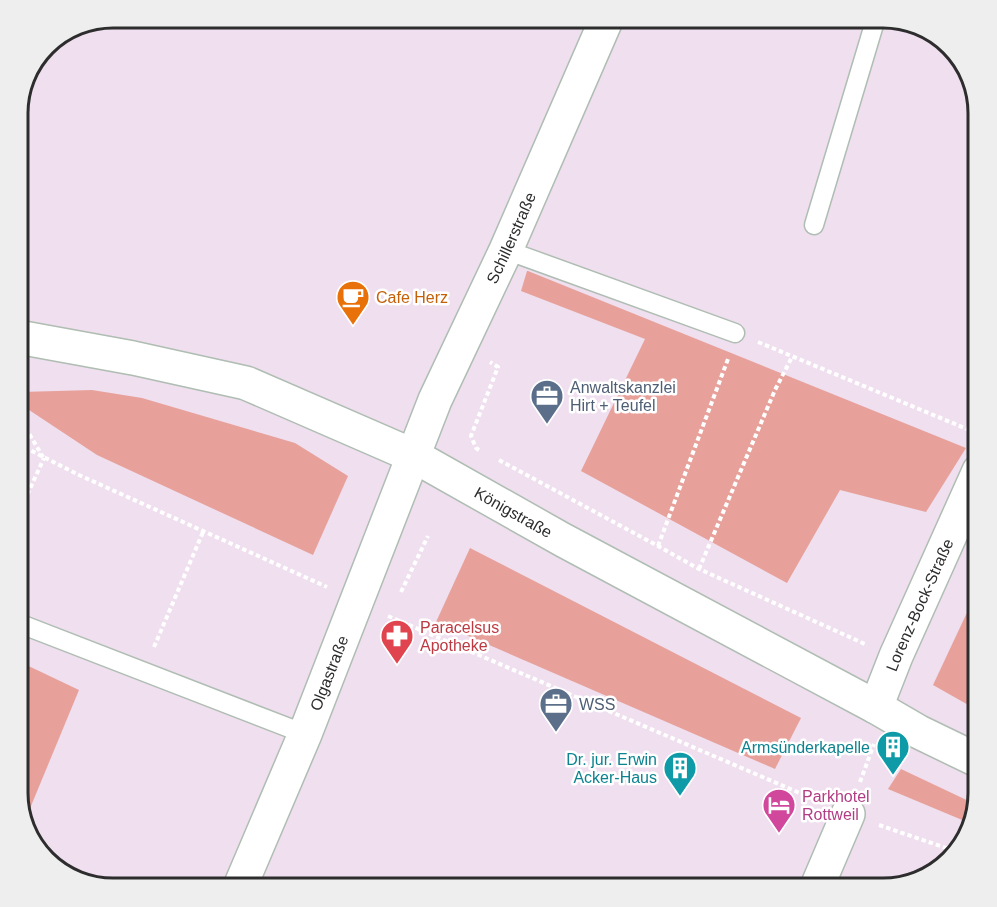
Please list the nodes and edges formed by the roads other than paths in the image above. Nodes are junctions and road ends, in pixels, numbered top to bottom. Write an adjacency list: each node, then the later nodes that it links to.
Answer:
1 (603, 28): 4 (street, Schillerstraße)
2 (873, 28): 3 (lane)
3 (814, 225)
4 (506, 250): 5 (lane); 7 (street, Schillerstraße)
5 (735, 333)
6 (29, 339): 7 (street, Königstraße)
7 (414, 456): 10 (street, Königstraße); 11 (street, Olgastraße)
8 (968, 496): 10 (street, Lorenz-Bock-Straße)
9 (29, 627): 11 (lane)
10 (881, 710): 12 (street, Königstraße)
11 (305, 734): 14 (street, Olgastraße)
12 (968, 756)
13 (848, 814): 15 (street)
14 (244, 878)
15 (821, 878)

